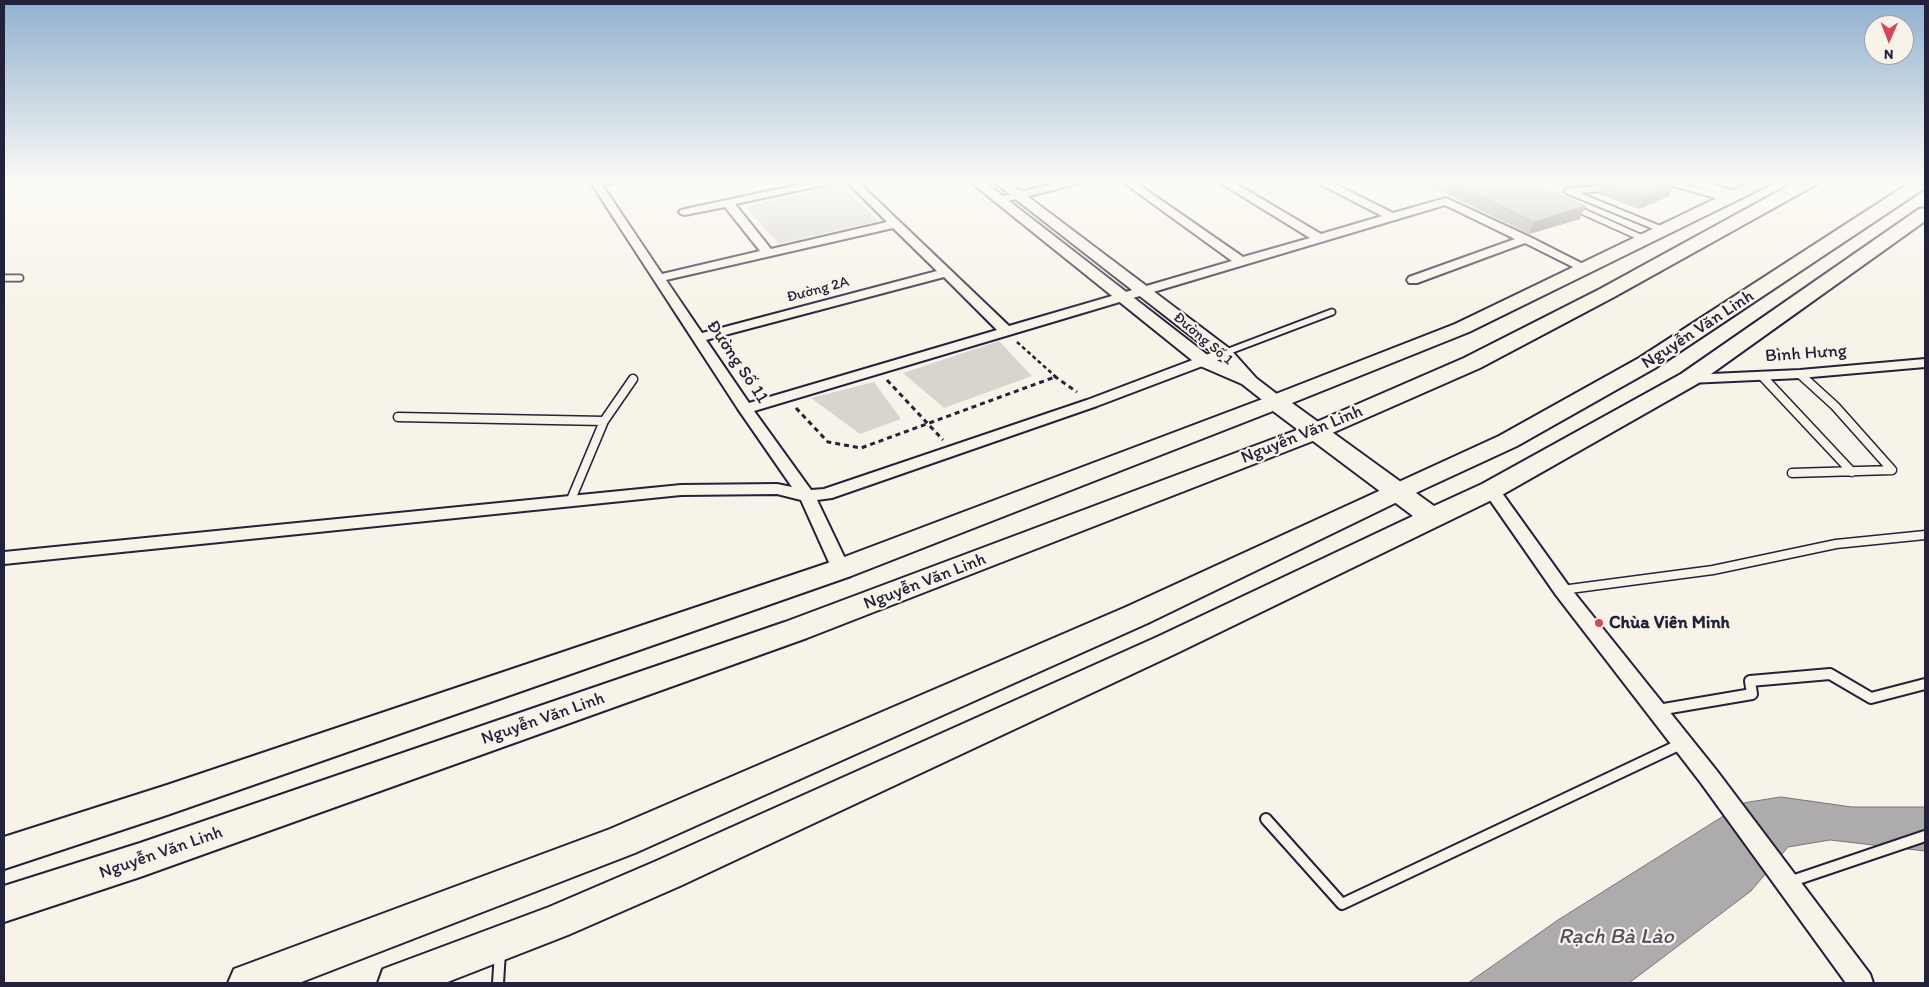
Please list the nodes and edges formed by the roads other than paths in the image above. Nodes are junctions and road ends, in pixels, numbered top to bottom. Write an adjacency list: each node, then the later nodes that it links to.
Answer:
1 (624, 226): 26 (street, Đường Số 11)
2 (746, 226): 20 (street)
3 (886, 226): 20 (street)
4 (897, 226): 23 (street)
5 (1033, 226): 29 (street, Đường Số 1)
6 (1058, 226): 28 (street, Đường Số 1)
7 (1191, 226): 21 (street)
8 (1299, 226): 18 (street)
9 (1364, 226): 18 (street)
10 (1499, 226): 19 (street)
11 (1631, 226): 17 (lane)
12 (1638, 226): 17 (lane)
13 (1671, 226): 17 (main road)
14 (1728, 226): 45 (highway, Nguyễn Văn Linh)
15 (1854, 226): 49 (highway, Nguyễn Văn Linh)
16 (1906, 226): 39 (main road, Nguyễn Văn Linh)
17 (1654, 234): 22 (main road)
18 (1320, 239): 21 (street)
19 (1526, 239): 22 (street); 27 (street)
20 (768, 253): 26 (street)
21 (1242, 262): 28 (street)
22 (1585, 268): 41 (main road)
23 (946, 273): 31 (street); 32 (street, Đường 2A)
24 (4, 278): 25 (lane)
25 (20, 278)
26 (659, 278): 32 (street, Đường Số 11)
27 (1413, 280)
28 (1143, 291): 29 (street); 33 (street, Đường Số 1)
29 (1122, 297): 31 (street); 34 (street, Đường Số 1)
30 (1332, 312): 33 (lane)
31 (1006, 332): 42 (street)
32 (698, 338): 42 (street, Đường Số 11)
33 (1224, 353): 34 (street); 40 (street, Đường Số 1)
34 (1204, 361): 40 (street, Đường Số 1); 50 (street)
35 (1925, 363): 36 (street, Bình Hưng)
36 (1800, 374): 37 (street, Bình Hưng); 46 (lane)
37 (1762, 376): 39 (street, Bình Hưng); 46 (lane)
38 (633, 379): 44 (lane)
39 (1689, 379): 48 (main road, Nguyễn Văn Linh)
40 (1250, 382): 41 (street)
41 (1276, 402): 45 (main road); 55 (main road)
42 (745, 408): 50 (street, Đường Số 11)
43 (398, 417): 44 (lane)
44 (604, 421): 51 (lane)
45 (1314, 432): 49 (main road); 64 (highway, Nguyễn Văn Linh)
46 (1852, 472): 47 (lane)
47 (1792, 473)
48 (1491, 490): 52 (main road, Nguyễn Văn Linh); 56 (street)
49 (1397, 492): 52 (main road); 66 (highway, Nguyễn Văn Linh)
50 (807, 496): 51 (street); 55 (street, Đường Số 11)
51 (570, 502): 54 (street)
52 (1432, 516): 65 (main road, Nguyễn Văn Linh)
53 (1925, 535): 56 (lane)
54 (4, 558)
55 (841, 569): 62 (main road)
56 (1562, 590): 58 (street)
57 (1925, 684): 58 (lane)
58 (1656, 711): 59 (street)
59 (1682, 743): 60 (lane); 63 (street)
60 (1266, 819)
61 (1925, 836): 63 (lane)
62 (4, 853)
63 (1787, 882): 69 (street)
64 (4, 904)
65 (500, 943): 67 (main road, Nguyễn Văn Linh); 68 (lane)
66 (248, 983)
67 (397, 983)
68 (498, 983)
69 (1861, 983)

